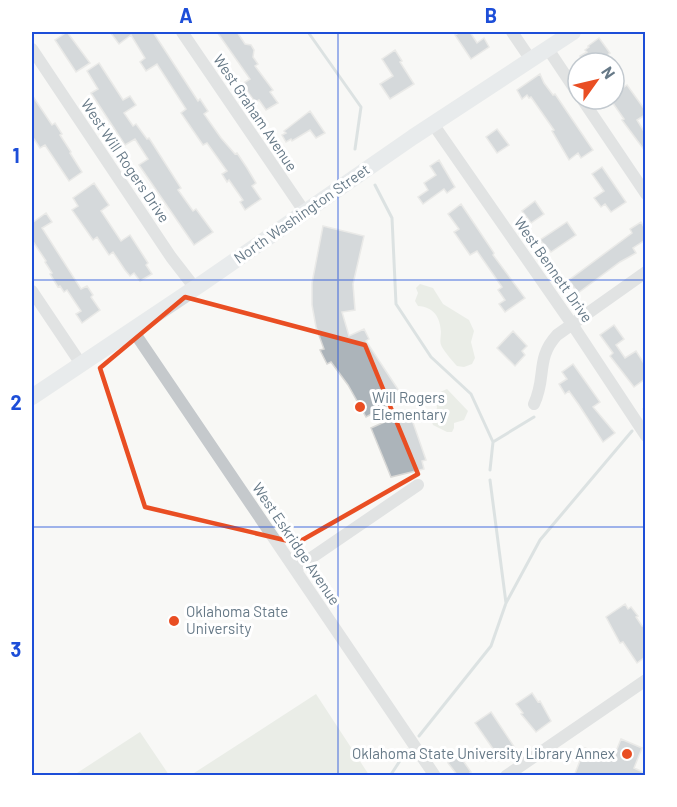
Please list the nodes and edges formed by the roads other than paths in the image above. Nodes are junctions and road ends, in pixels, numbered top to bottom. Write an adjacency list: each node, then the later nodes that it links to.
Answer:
1 (182, 32): 11 (street, West Graham Avenue)
2 (512, 32): 6 (street)
3 (573, 32): 5 (main road, North Washington Street)
4 (32, 49): 13 (street, West Will Rogers Drive)
5 (548, 49): 6 (main road, North Washington Street); 7 (street)
6 (531, 60): 9 (main road, North Washington Street)
7 (566, 76)
8 (590, 111): 10 (street)
9 (433, 124): 11 (main road, North Washington Street); 15 (street, West Bennett Drive)
10 (645, 194)
11 (304, 212): 13 (main road, North Washington Street)
12 (645, 272): 15 (street)
13 (195, 288): 16 (main road, North Washington Street)
14 (32, 291): 17 (street)
15 (572, 324): 19 (street); 20 (street, West Bennett Drive)
16 (132, 328): 17 (main road, North Washington Street); 22 (street, West Eskridge Avenue)
17 (81, 363): 18 (main road, North Washington Street)
18 (32, 397)
19 (534, 404)
20 (645, 436)
21 (418, 485): 22 (street)
22 (295, 569): 24 (street, West Eskridge Avenue)
23 (645, 680): 25 (street)
24 (435, 776)
25 (506, 776)

